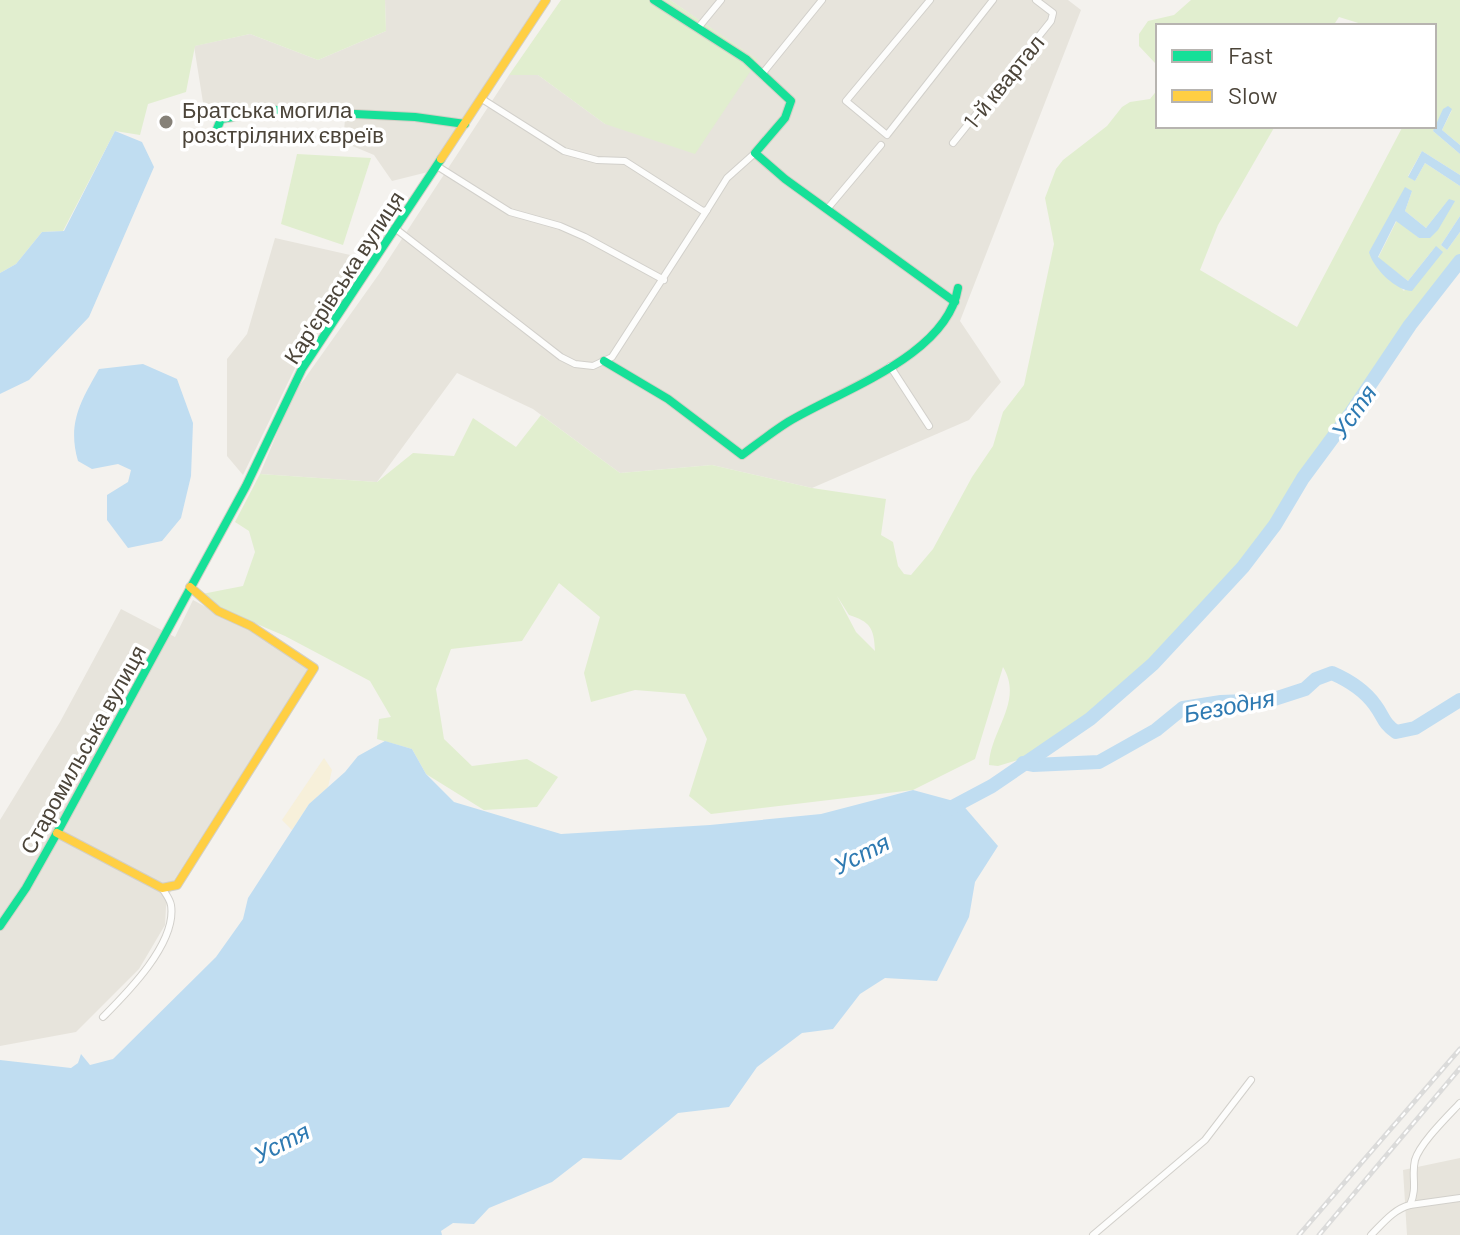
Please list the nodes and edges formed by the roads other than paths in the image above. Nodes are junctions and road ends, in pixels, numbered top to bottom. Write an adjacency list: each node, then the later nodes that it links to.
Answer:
1 (546, 0): 10 (street, Кар'єрівська вулиця)
2 (721, 0): 8 (street)
3 (822, 0): 9 (street)
4 (930, 0): 5 (street)
5 (993, 0)
6 (1036, 0): 13 (street, 1-й квартал)
7 (657, 1): 8 (street)
8 (698, 28): 9 (street)
9 (762, 74): 15 (street)
10 (482, 99): 11 (street, Кар'єрівська вулиця); 18 (street)
11 (465, 124): 12 (street); 16 (street, Кар'єрівська вулиця)
12 (215, 134)
13 (953, 143)
14 (881, 145): 17 (street)
15 (755, 153): 17 (street); 18 (street)
16 (437, 166): 19 (street, Кар'єрівська вулиця); 20 (street)
17 (828, 208): 22 (street)
18 (707, 210): 20 (street)
19 (396, 229): 23 (street); 26 (street, Кар'єрівська вулиця)
20 (664, 280): 23 (street)
21 (958, 288): 22 (street)
22 (955, 302): 24 (street)
23 (604, 361): 24 (street)
24 (890, 366): 25 (street)
25 (929, 426)
26 (190, 587): 27 (street, Старомильська вулиця); 28 (street)
27 (57, 833): 28 (street); 29 (street, Старомильська вулиця)
28 (162, 888): 30 (street)
29 (0, 926)
30 (103, 1017)
31 (1251, 1080): 36 (street)
32 (1460, 1103): 34 (street)
33 (1460, 1198): 34 (street)
34 (1410, 1205): 35 (street)
35 (1380, 1231): 37 (street)
36 (1093, 1235)
37 (1371, 1235)

